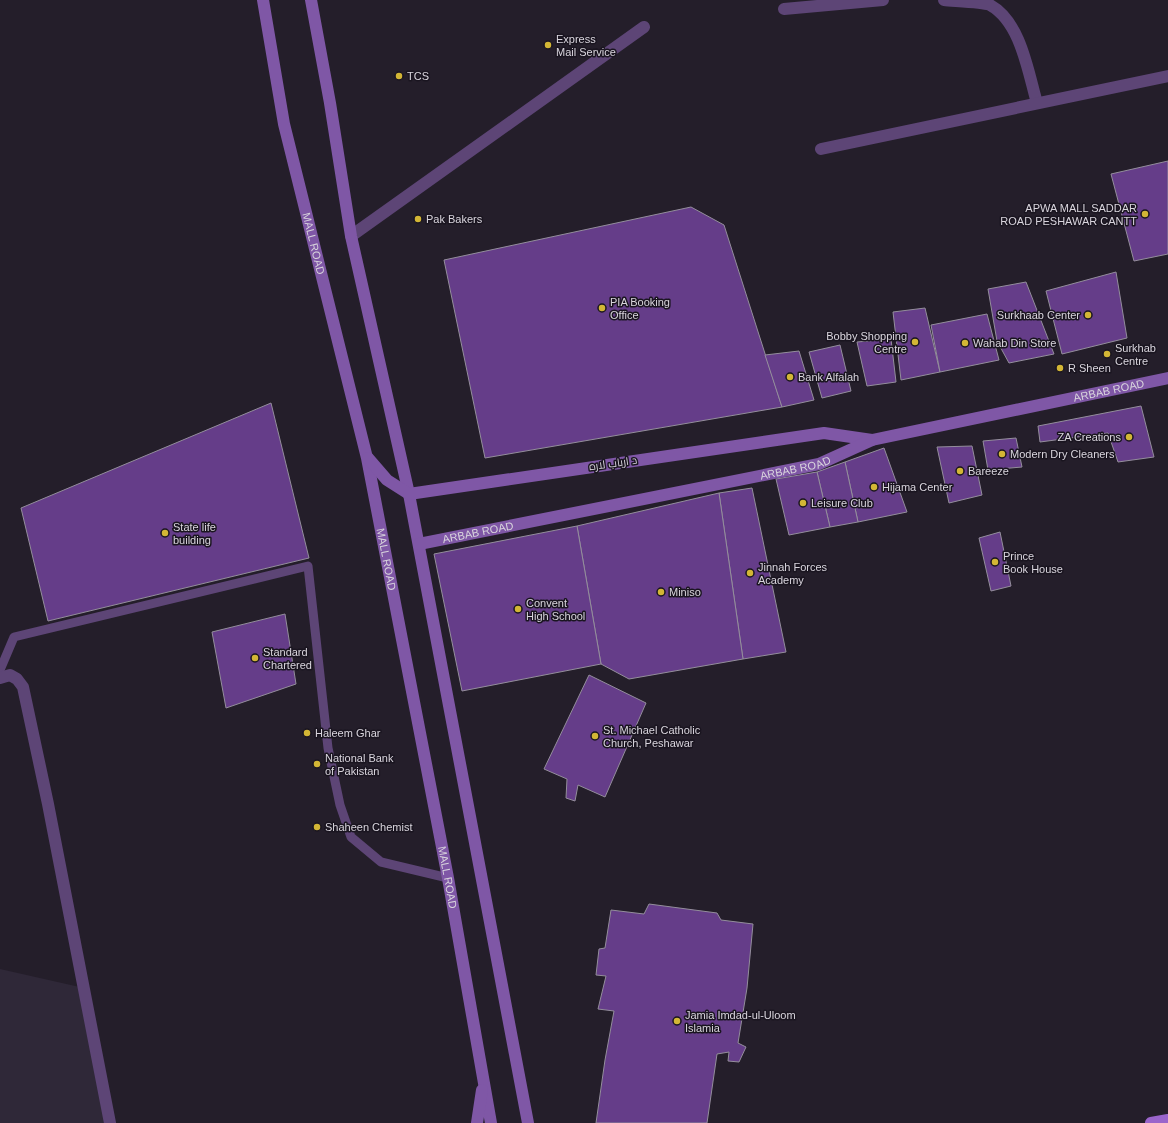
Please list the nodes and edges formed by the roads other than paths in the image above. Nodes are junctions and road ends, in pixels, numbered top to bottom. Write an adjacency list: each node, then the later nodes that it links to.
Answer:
1 (263, 0): 13 (main road, MALL ROAD)
2 (311, 0): 10 (main road)
3 (883, 0): 5 (street)
4 (944, 0): 8 (street)
5 (784, 9)
6 (644, 27): 10 (street)
7 (1168, 76): 8 (street)
8 (1037, 103): 9 (street)
9 (821, 149)
10 (351, 236): 14 (main road)
11 (1168, 378): 12 (main road, ARBAB ROAD)
12 (872, 440): 14 (main road, د ارباب لاره); 15 (main road, ARBAB ROAD)
13 (367, 458): 14 (main road); 18 (main road, MALL ROAD)
14 (410, 494): 15 (main road)
15 (419, 544): 24 (main road)
16 (0, 670): 18 (lane)
17 (0, 678): 21 (street)
18 (448, 878): 19 (main road, MALL ROAD)
19 (483, 1078): 22 (main road); 23 (main road, MALL ROAD)
20 (1168, 1120): 25 (main road)
21 (110, 1123)
22 (477, 1123)
23 (491, 1123)
24 (528, 1123)
25 (1151, 1123)

